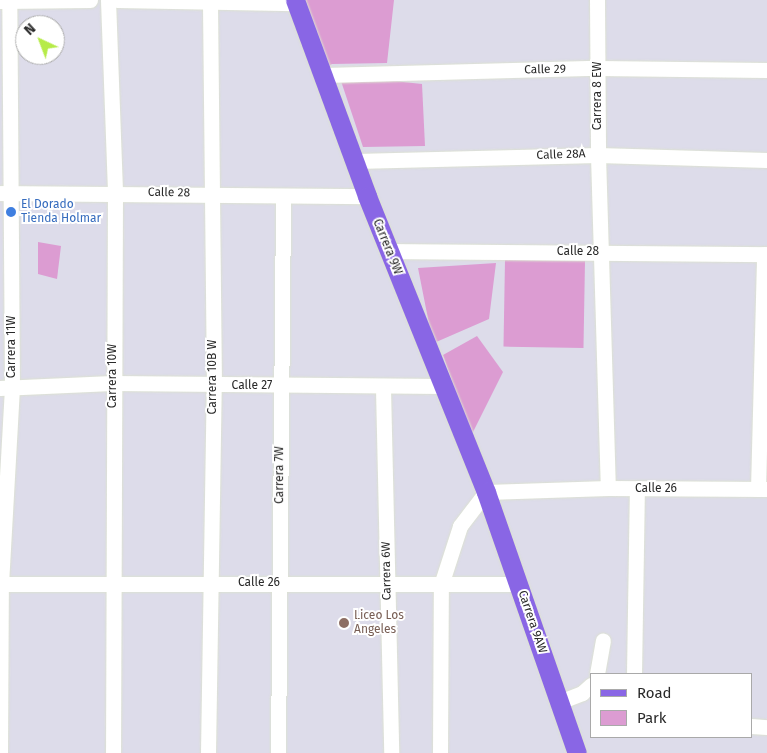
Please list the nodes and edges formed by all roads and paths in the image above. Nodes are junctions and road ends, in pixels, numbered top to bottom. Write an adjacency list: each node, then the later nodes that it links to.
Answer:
1 (9, 0): 2 (street); 6 (street); 15 (street, Carrera 11W)
2 (90, 0)
3 (108, 0): 16 (street, Carrera 10W)
4 (117, 0): 7 (street)
5 (598, 0): 9 (street, Carrera 8 EW)
6 (0, 1)
7 (210, 1): 8 (street); 17 (street, Carrera 10B W)
8 (296, 2): 11 (main road, Carrera 9W)
9 (597, 68): 10 (street, Calle 29); 11 (street, Calle 29); 12 (street, Carrera 8 EW)
10 (767, 70)
11 (324, 75): 14 (main road, Carrera 9W)
12 (598, 154): 13 (street, Calle 28A); 14 (street, Calle 28A); 21 (street, Carrera 8 EW)
13 (767, 160)
14 (355, 161): 18 (main road, Carrera 9W)
15 (6, 193): 16 (street, Calle 28); 28 (street, Carrera 11W)
16 (115, 193): 17 (street, Calle 28); 24 (street, Carrera 10W)
17 (212, 194): 19 (street, Calle 28); 25 (street, Carrera 10B W)
18 (367, 196): 19 (street, Calle 28); 20 (main road, Carrera 9W)
19 (283, 197): 26 (street, Carrera 7W)
20 (389, 251): 21 (street, Calle 28); 27 (main road, Carrera 9W)
21 (600, 252): 22 (street, Calle 28); 30 (street, Carrera 8 EW)
22 (766, 254): 23 (street)
23 (764, 368): 32 (street)
24 (112, 383): 25 (street, Calle 27); 28 (street, Calle 27); 34 (street, Carrera 10W)
25 (214, 386): 26 (street, Calle 27); 35 (street, Carrera 10B W)
26 (281, 386): 29 (street, Calle 27); 36 (street, Carrera 7W)
27 (443, 386): 29 (street, Calle 27); 33 (main road, Carrera 9W)
28 (6, 388): 37 (street, Carrera 11W)
29 (383, 388): 39 (street, Carrera 6W)
30 (608, 488): 31 (street, Calle 26); 33 (street, Calle 26)
31 (637, 489): 32 (street, Calle 26); 43 (street)
32 (763, 489)
33 (486, 492): 38 (main road, Carrera 9AW); 40 (street)
34 (113, 582): 35 (street, Calle 26); 37 (street, Calle 26); 49 (street, Carrera 10W)
35 (209, 583): 36 (street, Calle 26); 50 (street, Carrera 10B W)
36 (279, 583): 39 (street, Calle 26); 51 (street, Carrera 7W)
37 (0, 584): 48 (street, Carrera 11W)
38 (519, 584): 40 (street, Calle 26); 45 (main road, Carrera 9AW)
39 (387, 585): 40 (street, Calle 26); 52 (street, Carrera 6W)
40 (441, 586): 53 (street)
41 (603, 641): 42 (street)
42 (597, 673)
43 (634, 673)
44 (590, 686): 45 (street)
45 (559, 702): 54 (main road, Carrera 9AW)
46 (752, 726): 47 (street)
47 (767, 727)
48 (0, 753)
49 (113, 753)
50 (208, 753)
51 (278, 753)
52 (390, 753)
53 (440, 753)
54 (576, 753)

